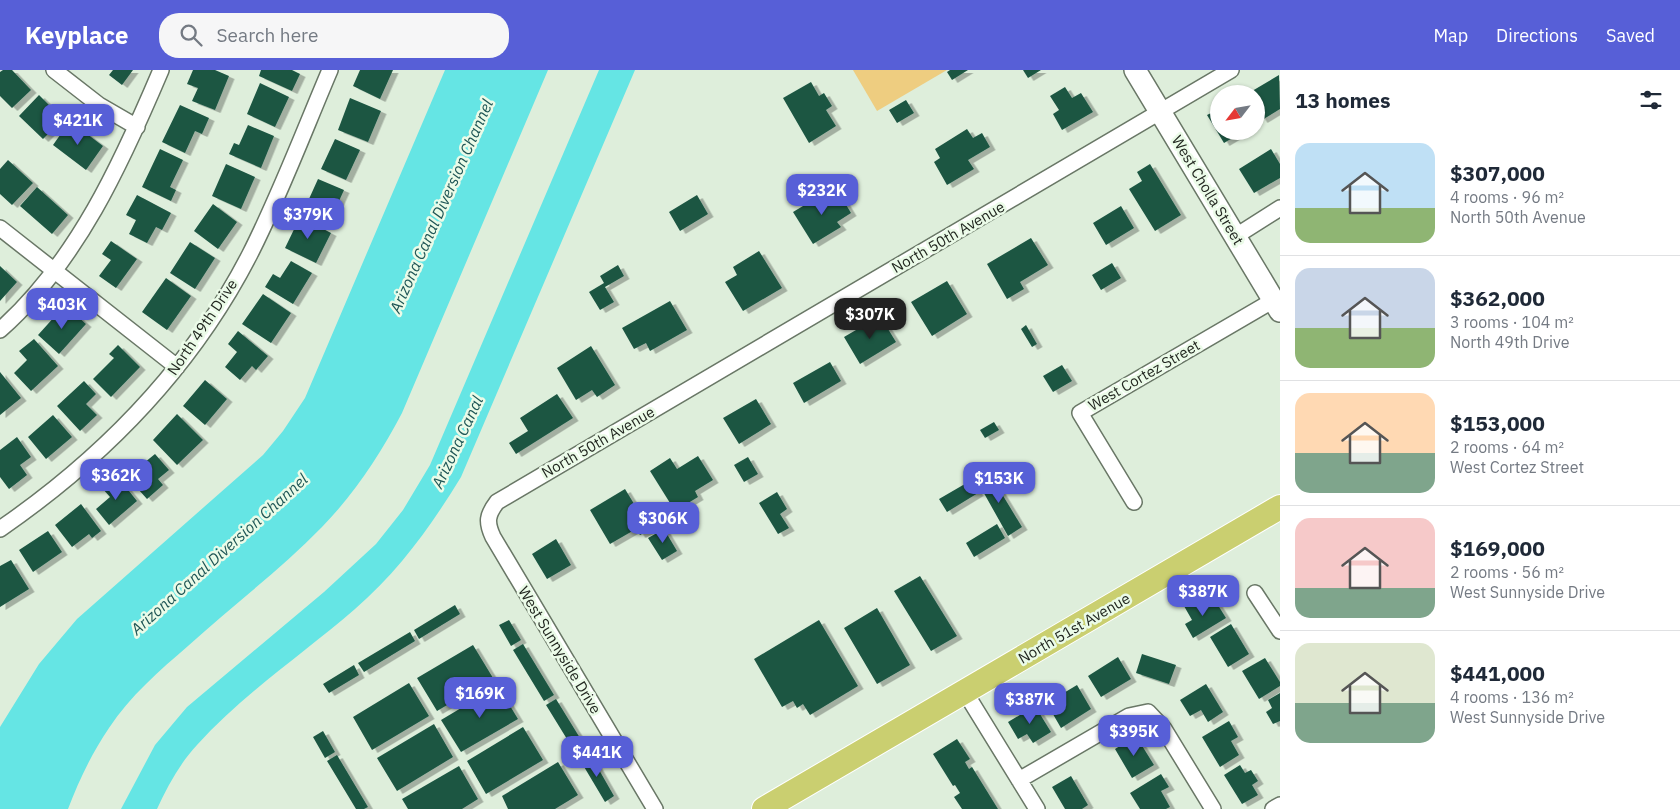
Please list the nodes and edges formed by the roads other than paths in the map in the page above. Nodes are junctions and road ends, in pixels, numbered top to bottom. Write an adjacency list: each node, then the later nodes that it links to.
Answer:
1 (54, 70): 7 (street)
2 (161, 70): 7 (street)
3 (330, 70): 14 (street, North 49th Drive)
4 (1135, 70): 6 (street, West Cholla Street)
5 (1231, 70): 6 (street, North 50th Avenue)
6 (1160, 112): 10 (street, West Cholla Street); 17 (street, North 50th Avenue)
7 (136, 127): 11 (street)
8 (1280, 208): 10 (street)
9 (0, 228): 11 (street)
10 (1236, 236): 12 (street, West Cholla Street)
11 (54, 271): 13 (street); 14 (street)
12 (1277, 305): 15 (street, West Cortez Street)
13 (0, 330)
14 (177, 367): 18 (street, North 49th Drive)
15 (1134, 502)
16 (1280, 507): 21 (main road, North 51st Avenue)
17 (488, 515): 24 (street, West Sunnyside Drive)
18 (0, 529)
19 (1255, 593): 20 (street)
20 (1280, 631)
21 (965, 692): 22 (street); 25 (main road, North 51st Avenue)
22 (1020, 780): 26 (street); 27 (street)
23 (1280, 805): 28 (street)
24 (655, 809)
25 (764, 809)
26 (1037, 809)
27 (1213, 809)
28 (1273, 809)

